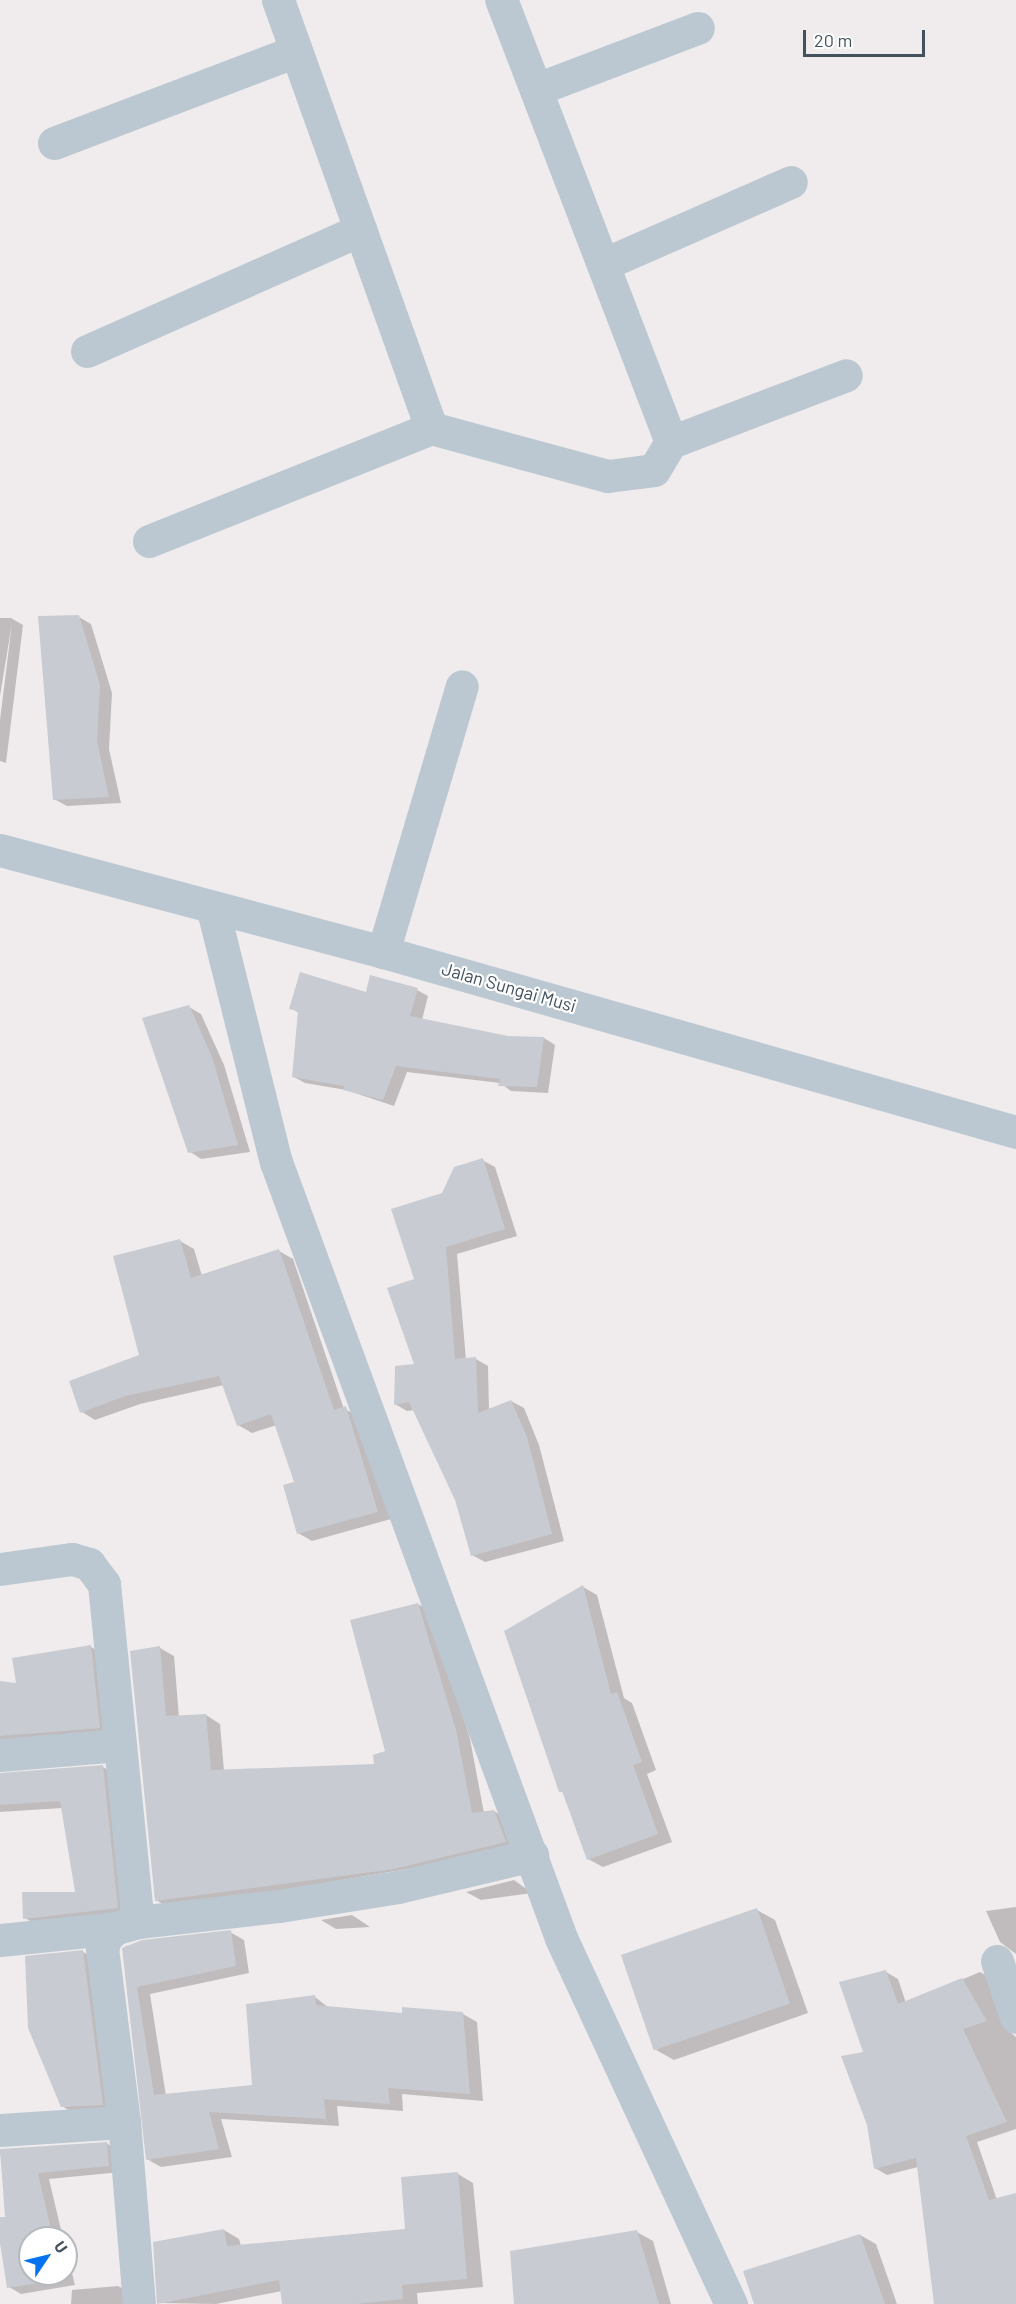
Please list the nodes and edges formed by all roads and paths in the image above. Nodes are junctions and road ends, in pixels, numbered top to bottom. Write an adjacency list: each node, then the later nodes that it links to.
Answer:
1 (278, 0): 4 (street)
2 (501, 0): 5 (street)
3 (698, 28): 5 (street)
4 (296, 51): 6 (street); 8 (street)
5 (537, 89): 9 (street)
6 (54, 143)
7 (791, 182): 9 (street)
8 (360, 230): 10 (street); 12 (street)
9 (604, 264): 13 (street)
10 (87, 351)
11 (846, 375): 13 (street)
12 (431, 428): 13 (street); 14 (street)
13 (671, 442)
14 (149, 541)
15 (462, 686): 18 (street)
16 (0, 850): 17 (street, Jalan Sungai Musi)
17 (213, 910): 18 (street, Jalan Sungai Musi); 23 (street)
18 (383, 952): 19 (street, Jalan Sungai Musi)
19 (1016, 1132)
20 (0, 1569): 21 (street)
21 (120, 1745): 22 (street); 24 (street)
22 (0, 1755)
23 (532, 1855): 24 (street); 31 (street)
24 (127, 1925): 25 (street); 28 (street)
25 (0, 1940)
26 (997, 1961): 27 (street)
27 (1016, 2017)
28 (124, 2122): 29 (street); 30 (street)
29 (0, 2130)
30 (139, 2304)
31 (731, 2304)

